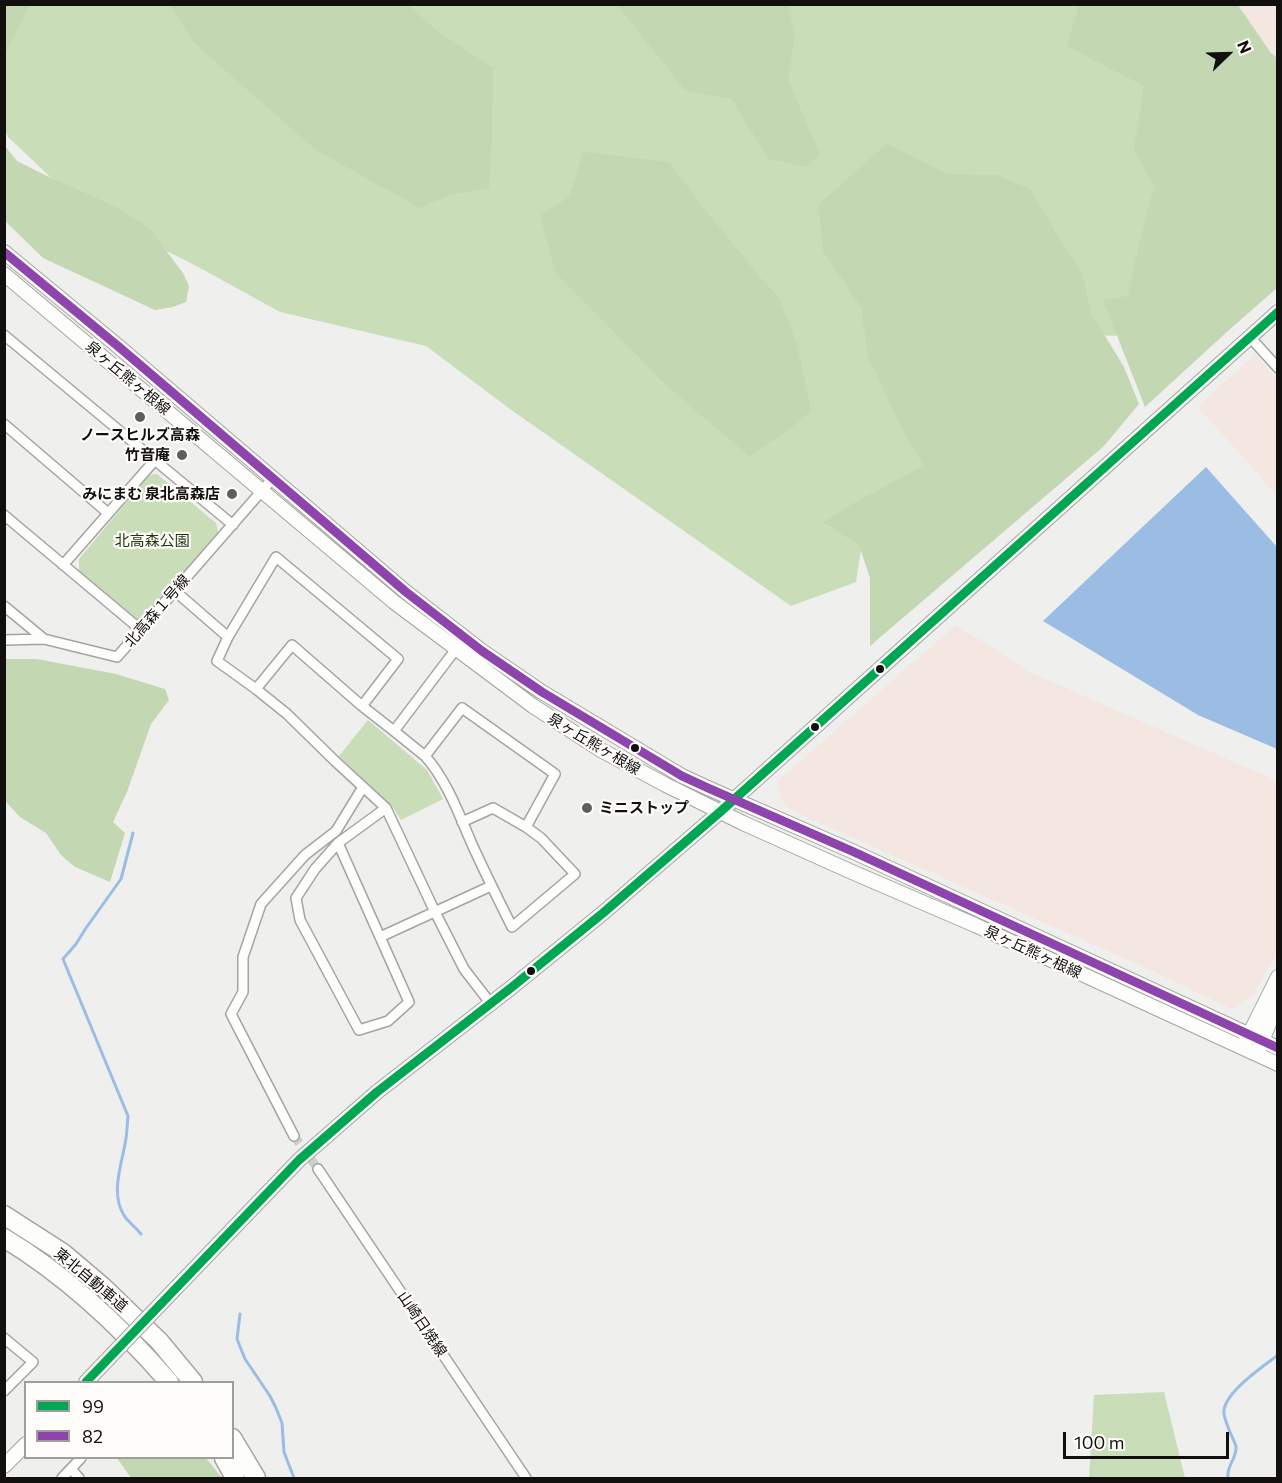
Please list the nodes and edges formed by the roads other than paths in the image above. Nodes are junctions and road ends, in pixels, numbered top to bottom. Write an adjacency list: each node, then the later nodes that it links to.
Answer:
1 (4, 252): 9 (main road, 泉ヶ丘熊ヶ根線)
2 (4, 274): 10 (main road, 泉ヶ丘熊ヶ根線)
3 (1278, 312): 5 (main road)
4 (4, 335): 8 (street)
5 (1249, 336): 6 (street); 27 (main road)
6 (1278, 368)
7 (4, 424): 11 (street)
8 (155, 460): 11 (street); 13 (street)
9 (273, 478): 10 (street, 北高森１号線); 27 (main road, 泉ヶ丘熊ヶ根線)
10 (262, 491): 13 (street, 北高森１号線); 21 (main road, 泉ヶ丘熊ヶ根線)
11 (108, 513): 14 (street)
12 (4, 515): 14 (street)
13 (232, 525): 15 (street, 北高森１号線)
14 (63, 565): 17 (street)
15 (175, 591): 17 (street, 北高森１号線); 18 (street)
16 (4, 606): 19 (street)
17 (141, 630): 19 (street, 北高森１号線)
18 (228, 637): 22 (street); 23 (street)
19 (44, 639): 20 (street, 北高森１号線)
20 (4, 640)
21 (456, 649): 24 (street); 29 (main road, 泉ヶ丘熊ヶ根線)
22 (256, 689): 23 (street); 26 (street)
23 (362, 706): 24 (street)
24 (394, 731): 25 (street)
25 (425, 756): 30 (street); 31 (street)
26 (363, 788): 28 (street); 44 (street)
27 (734, 800): 29 (main road); 39 (main road, 泉ヶ丘熊ヶ根線)
28 (386, 808): 32 (street); 34 (street)
29 (720, 812): 38 (main road); 40 (main road, 泉ヶ丘熊ヶ根線)
30 (462, 822): 31 (street); 33 (street)
31 (526, 827): 33 (street)
32 (338, 843): 35 (street); 35 (street)
33 (491, 886): 34 (street)
34 (435, 912): 35 (street); 38 (street)
35 (380, 937)
36 (1278, 977): 39 (main road)
37 (1278, 1002): 39 (main road)
38 (491, 1004): 49 (main road, bridge)
39 (1256, 1038): 40 (main road); 41 (main road, 泉ヶ丘熊ヶ根線); 42 (main road)
40 (1243, 1048): 42 (main road, 泉ヶ丘熊ヶ根線)
41 (1278, 1048)
42 (1256, 1054): 43 (main road, 泉ヶ丘熊ヶ根線)
43 (1278, 1064)
44 (294, 1136)
45 (318, 1169): 63 (street, 山崎日焼線)
46 (4, 1215): 51 (highway, 東北自動車道)
47 (4, 1238): 50 (highway, 東北自動車道)
48 (4, 1338): 52 (street)
49 (88, 1381)
50 (167, 1381)
51 (191, 1381)
52 (4, 1391)
53 (234, 1441): 62 (highway)
54 (24, 1446): 57 (main road)
55 (80, 1459): 58 (street)
56 (225, 1459): 61 (highway)
57 (4, 1466)
58 (71, 1469): 59 (street); 60 (street)
59 (62, 1479)
60 (80, 1479)
61 (236, 1479)
62 (256, 1479)
63 (526, 1479)

